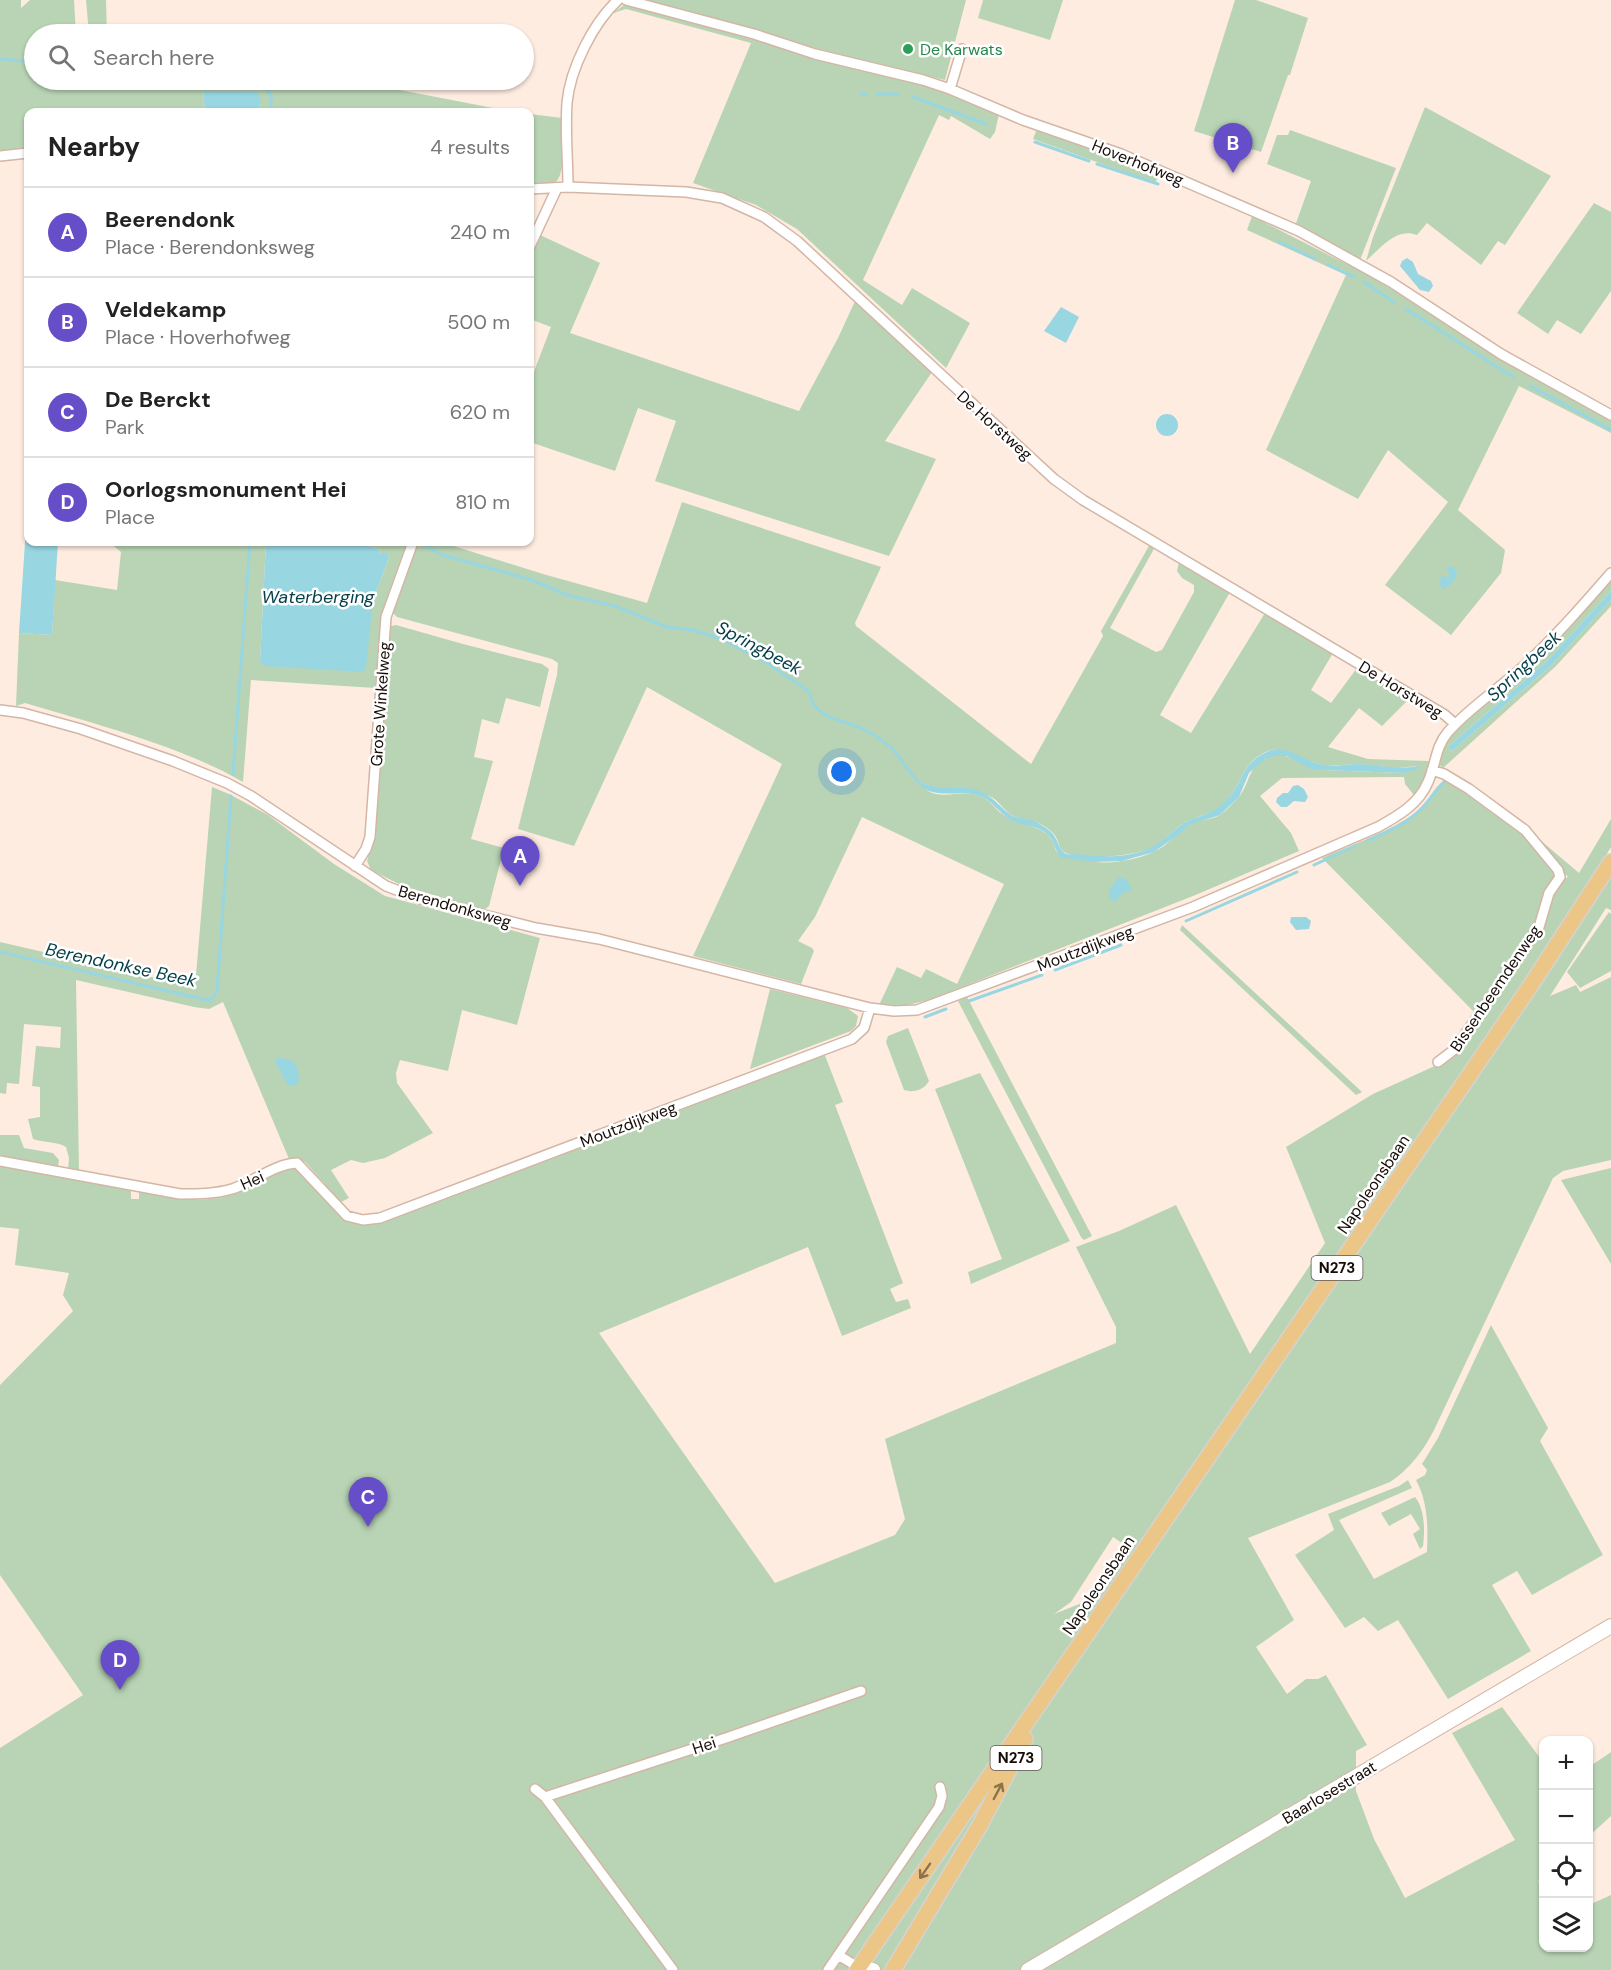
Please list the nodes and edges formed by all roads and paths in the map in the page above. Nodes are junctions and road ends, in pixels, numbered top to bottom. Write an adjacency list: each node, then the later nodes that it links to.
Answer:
1 (618, 0): 8 (street)
2 (626, 0): 4 (street, Hoverhofweg)
3 (962, 49): 4 (street)
4 (950, 89): 11 (street, Hoverhofweg)
5 (24, 153): 6 (street)
6 (0, 156)
7 (557, 188): 8 (street, De Horstweg); 9 (street, De Horstweg); 10 (street)
8 (568, 188): 15 (street, De Horstweg)
9 (534, 189)
10 (534, 237)
11 (1611, 415)
12 (412, 546): 18 (street, Grote Winkelweg)
13 (1611, 573): 15 (street, Moutzdijkweg)
14 (0, 710): 18 (street, Berendonksweg)
15 (1455, 724): 16 (street, Moutzdijkweg)
16 (1432, 771): 19 (street, Moutzdijkweg); 20 (street, Bissenbeemdenweg)
17 (1611, 862): 24 (main road, Napoleonsbaan / N273)
18 (355, 866): 19 (street, Berendonksweg)
19 (870, 1008): 22 (street, Moutzdijkweg)
20 (1438, 1062)
21 (0, 1161): 22 (street, Hei)
22 (475, 1184)
23 (1611, 1626): 34 (street, Baarlosestraat)
24 (1060, 1673): 30 (main road, Napoleonsbaan / N273, one-way to 30); 33 (main road, Napoleonsbaan / N273, one-way to 24)
25 (861, 1692): 28 (street, Hei)
26 (940, 1787): 29 (street)
27 (535, 1789): 28 (street)
28 (545, 1797): 31 (street)
29 (838, 1955): 30 (street); 32 (street)
30 (862, 1969)
31 (673, 1970)
32 (828, 1970)
33 (893, 1970)
34 (1028, 1970)

